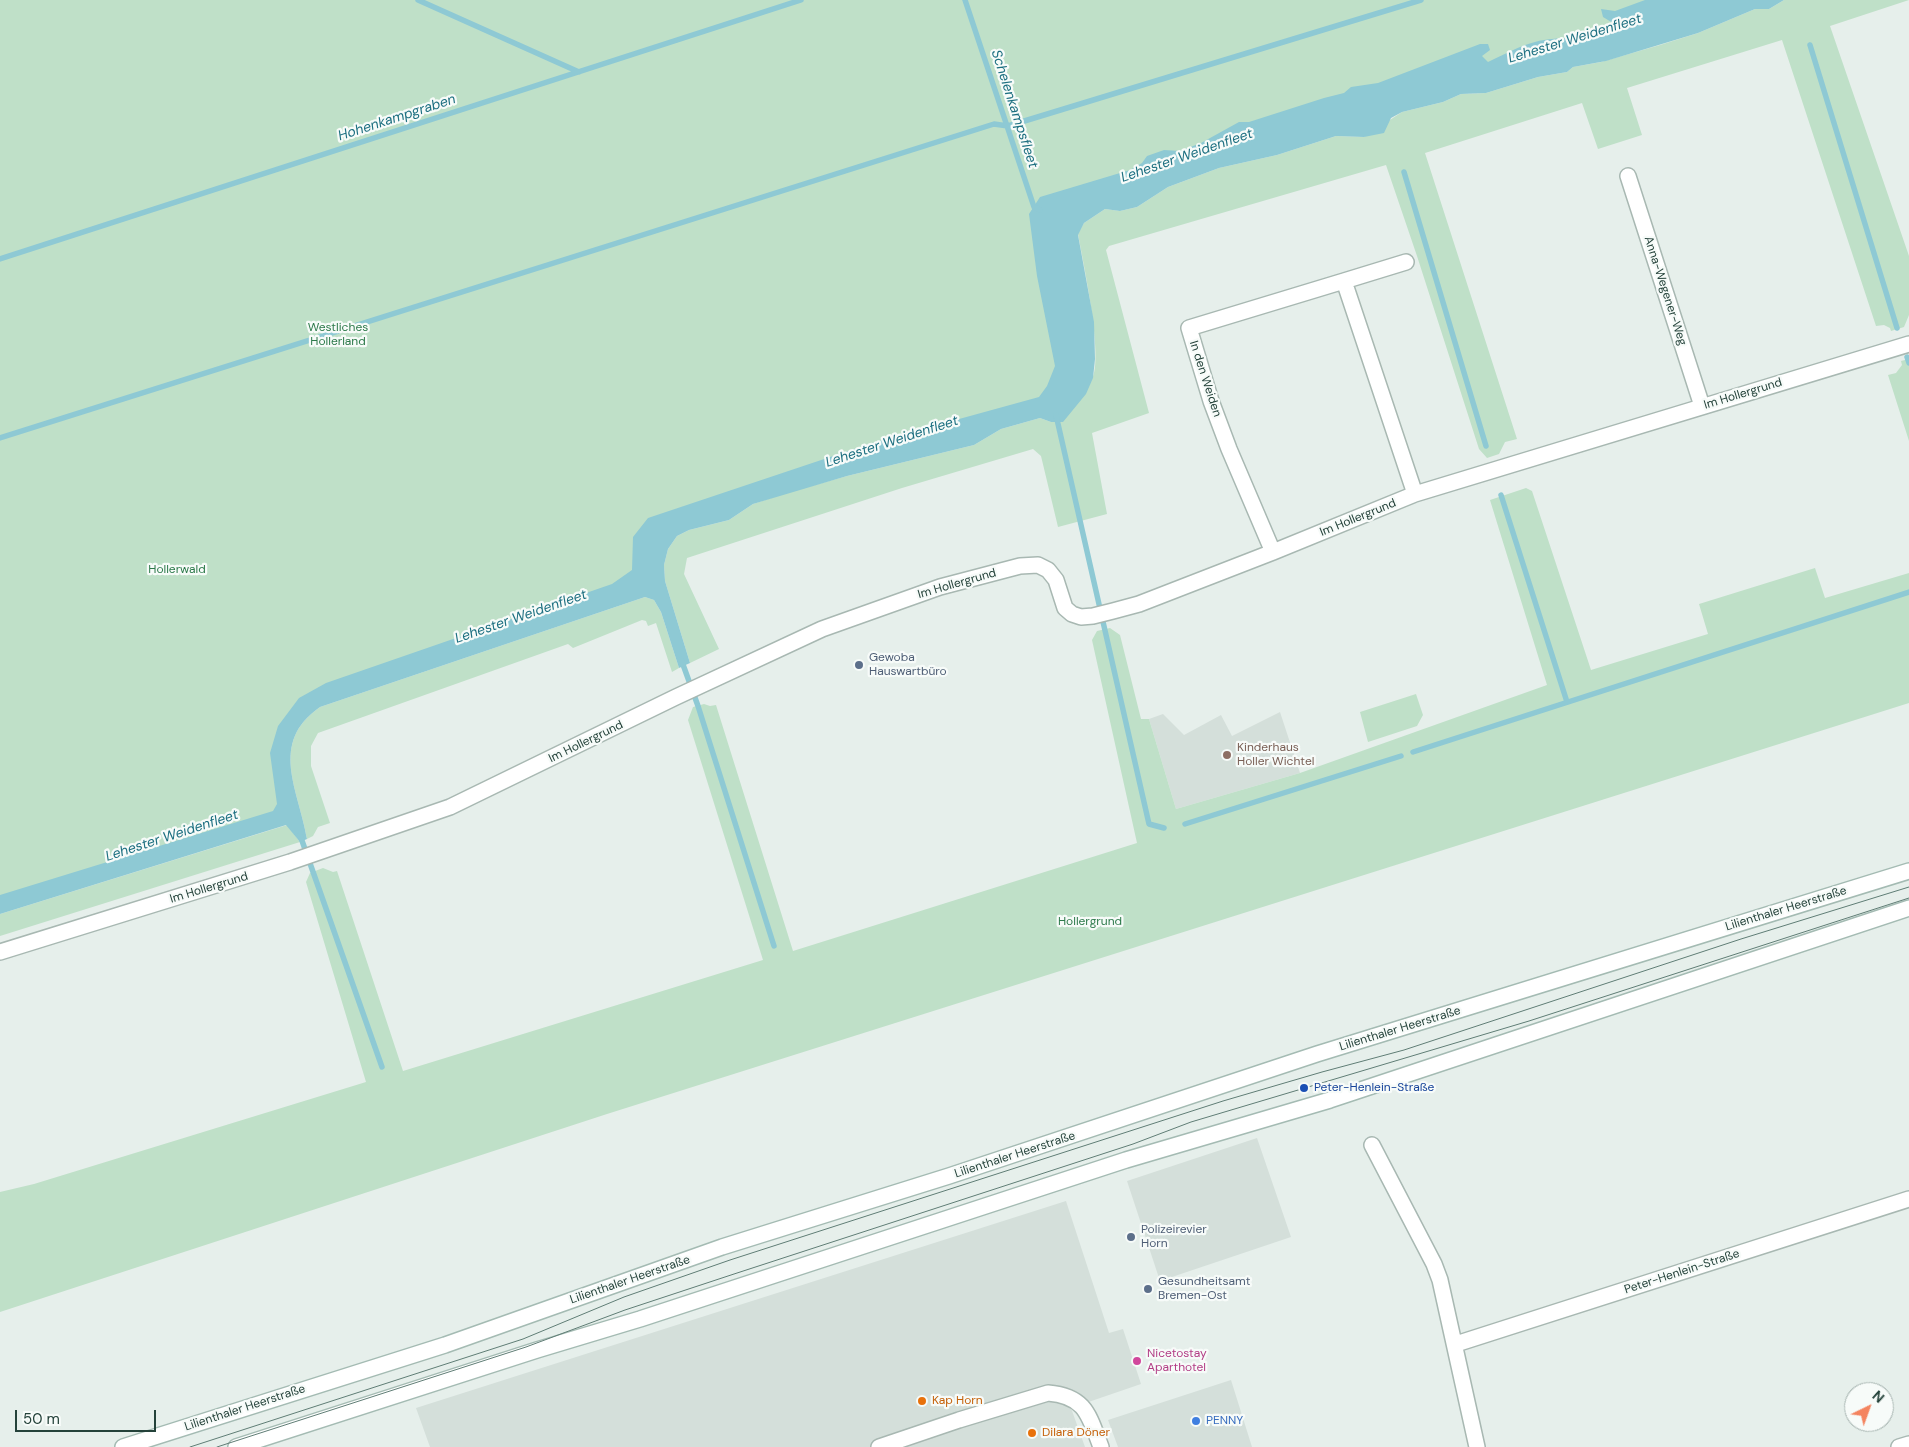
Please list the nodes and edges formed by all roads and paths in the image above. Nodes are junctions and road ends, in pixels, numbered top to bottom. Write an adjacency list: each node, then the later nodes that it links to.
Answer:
1 (1628, 176): 5 (street, Anna-Wegener-Weg)
2 (1406, 262): 3 (street, In den Weiden)
3 (1344, 281): 6 (street); 7 (street, In den Weiden)
4 (1909, 344): 5 (street, Im Hollergrund)
5 (1702, 406): 6 (street, Im Hollergrund)
6 (1415, 494): 7 (street, Im Hollergrund)
7 (1273, 552): 10 (street, Im Hollergrund)
8 (1909, 871): 15 (street, Lilienthaler Heerstraße)
9 (1909, 908): 16 (street)
10 (0, 952)
11 (1372, 1145): 13 (street)
12 (1909, 1199): 13 (street, Peter-Henlein-Straße)
13 (1456, 1344): 19 (street)
14 (1909, 1444): 20 (street)
15 (123, 1447)
16 (236, 1447)
17 (879, 1447): 18 (street)
18 (1101, 1447)
19 (1477, 1447)
20 (1899, 1447)

